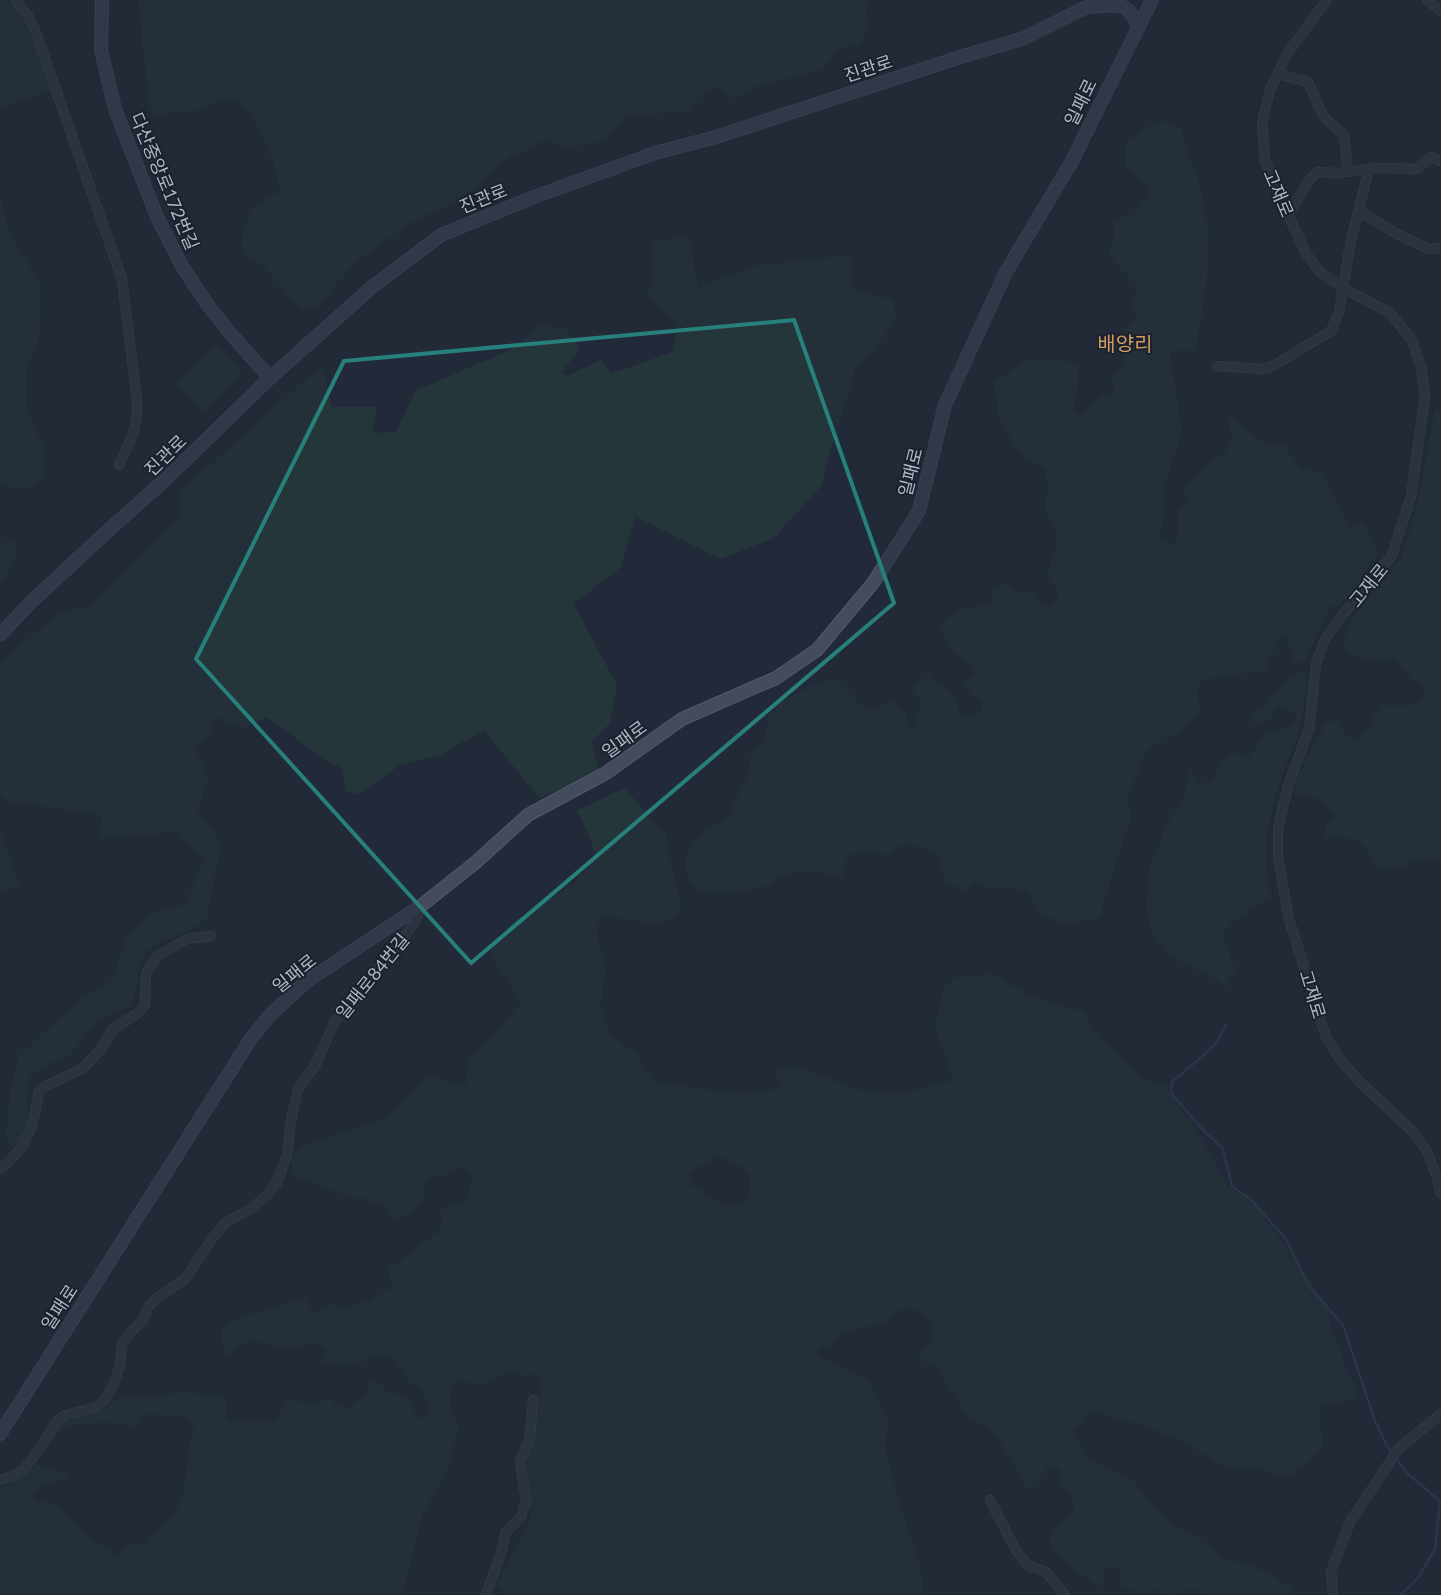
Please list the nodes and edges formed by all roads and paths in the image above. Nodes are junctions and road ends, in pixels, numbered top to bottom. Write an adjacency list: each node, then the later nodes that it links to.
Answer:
1 (16, 0): 20 (street)
2 (102, 0): 19 (street, 다산중앙로172번길)
3 (1101, 0): 7 (street, 진관로)
4 (1327, 0): 10 (street, 고재로)
5 (1427, 0): 8 (street)
6 (1152, 1): 9 (street, 일패로)
7 (1089, 7): 9 (street); 19 (street, 진관로)
8 (1441, 11)
9 (1138, 27): 22 (street, 일패로)
10 (1278, 74): 13 (street); 15 (street, 고재로)
11 (1441, 161): 12 (street)
12 (1369, 169): 13 (street); 14 (street)
13 (1348, 171): 15 (street)
14 (1360, 211): 16 (street); 17 (street)
15 (1288, 215): 17 (street, 고재로)
16 (1441, 248)
17 (1343, 288): 18 (street); 25 (street, 고재로)
18 (1217, 366)
19 (270, 378): 21 (street, 진관로)
20 (119, 465)
21 (0, 635)
22 (422, 905): 28 (street, 일패로); 29 (street, 일패로84번길)
23 (211, 936): 24 (street)
24 (0, 1169)
25 (1441, 1194)
26 (533, 1400): 31 (street)
27 (1441, 1414): 33 (street)
28 (0, 1434)
29 (0, 1480)
30 (990, 1500): 32 (street)
31 (486, 1595)
32 (1065, 1595)
33 (1333, 1595)

